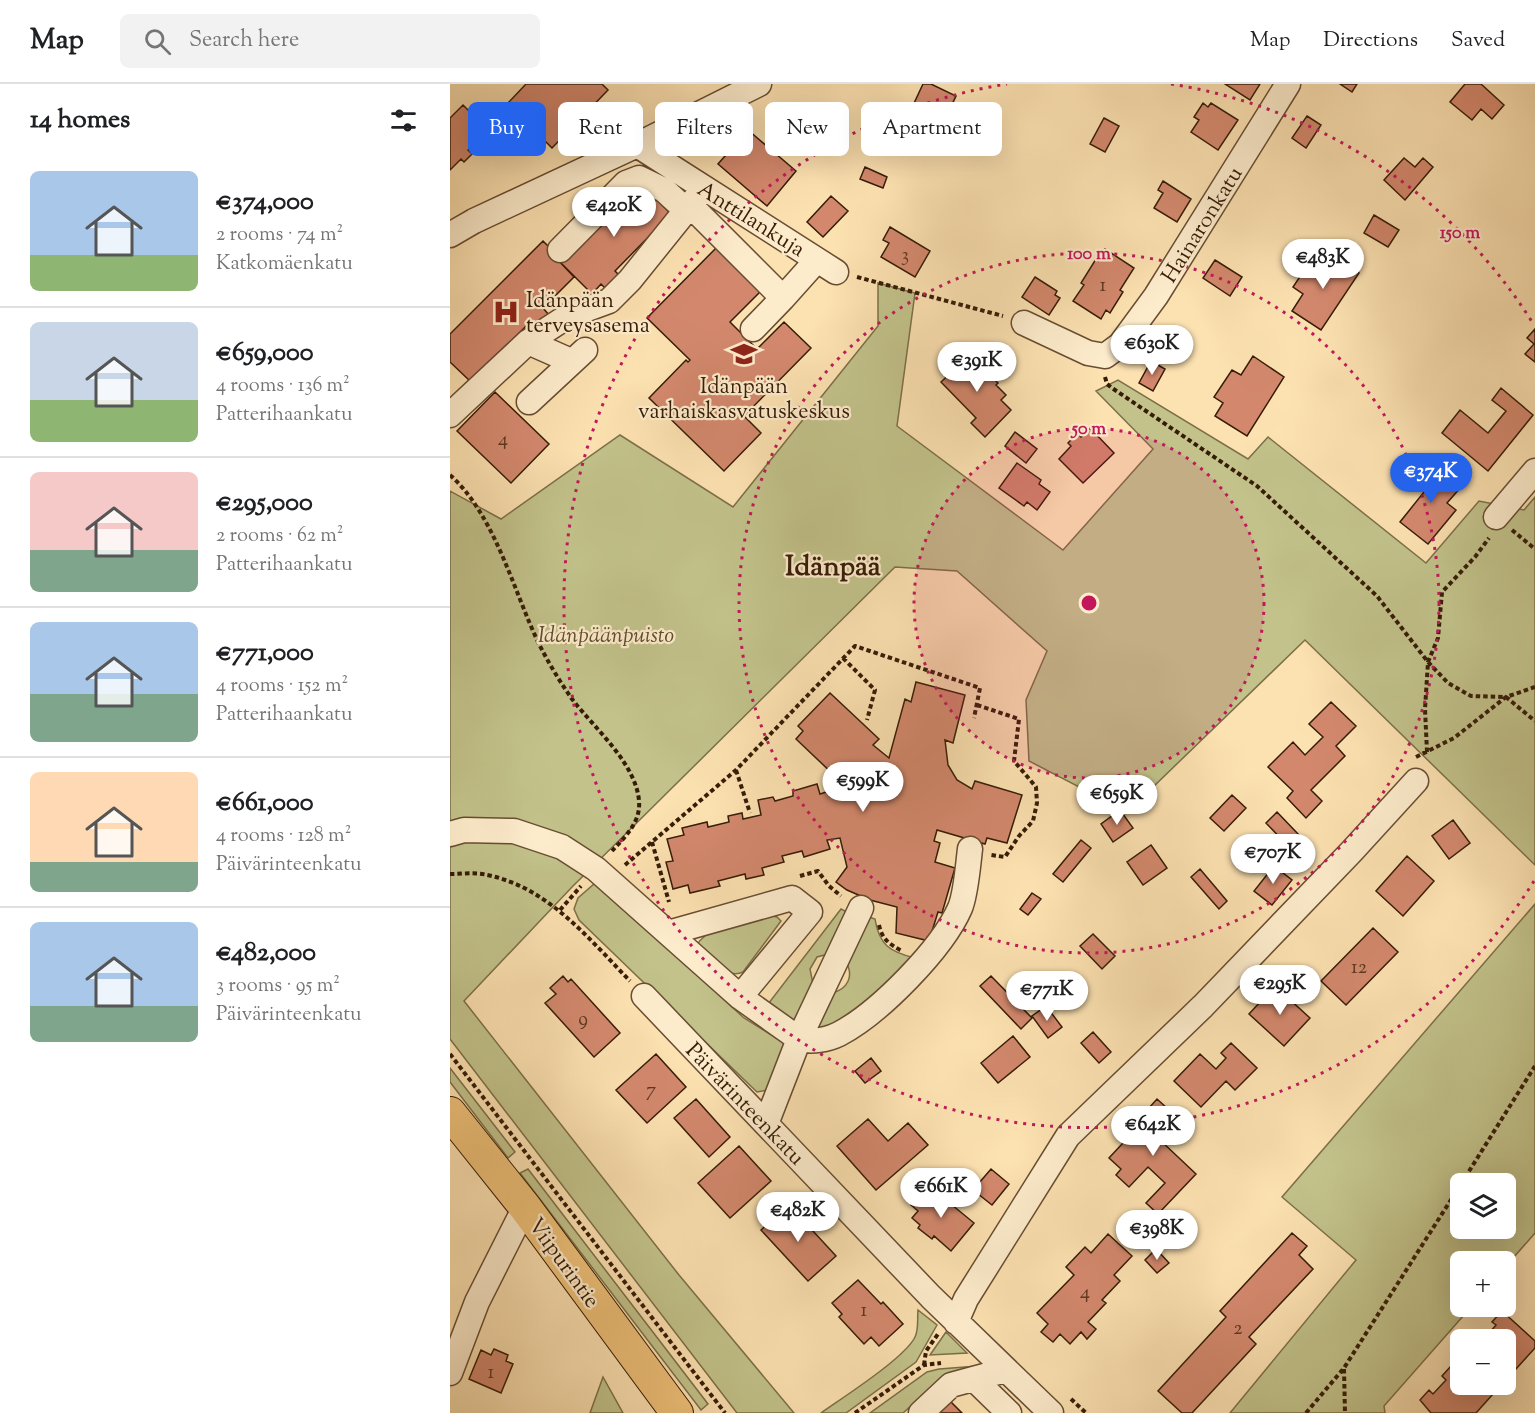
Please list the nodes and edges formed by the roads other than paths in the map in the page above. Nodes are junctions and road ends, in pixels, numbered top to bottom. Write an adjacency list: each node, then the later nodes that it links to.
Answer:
1 (759, 84): 3 (street)
2 (1288, 84): 10 (street, Hainaronkatu)
3 (643, 142)
4 (643, 151): 6 (street, Anttilankuja)
5 (613, 156): 7 (street)
6 (693, 201): 8 (street); 9 (street); 9 (street, Anttilankuja); 12 (street)
7 (450, 235)
8 (560, 250)
9 (783, 297): 11 (street)
10 (1024, 323)
11 (753, 329)
12 (528, 342): 13 (street); 14 (street)
13 (529, 402)
14 (450, 416)
15 (1535, 471): 16 (street)
16 (1497, 517)
17 (1416, 781): 28 (street)
18 (450, 834): 21 (street)
19 (970, 849): 24 (street)
20 (870, 913): 24 (street)
21 (668, 933): 23 (street); 23 (street)
22 (644, 996): 26 (street, Päivärinteenkatu)
23 (740, 997): 24 (street)
24 (799, 1039): 26 (street)
25 (450, 1113): 27 (main road, Viipurintie)
26 (766, 1124): 28 (street, Päivärinteenkatu)
27 (525, 1207): 30 (street); 32 (main road, Viipurintie)
28 (954, 1319): 29 (street, Päivärinteenkatu)
29 (1006, 1370): 31 (street); 35 (street, Päivärinteenkatu)
30 (450, 1373)
31 (974, 1379): 33 (street); 34 (street)
32 (677, 1413)
33 (921, 1413)
34 (1009, 1413)
35 (1051, 1413)

